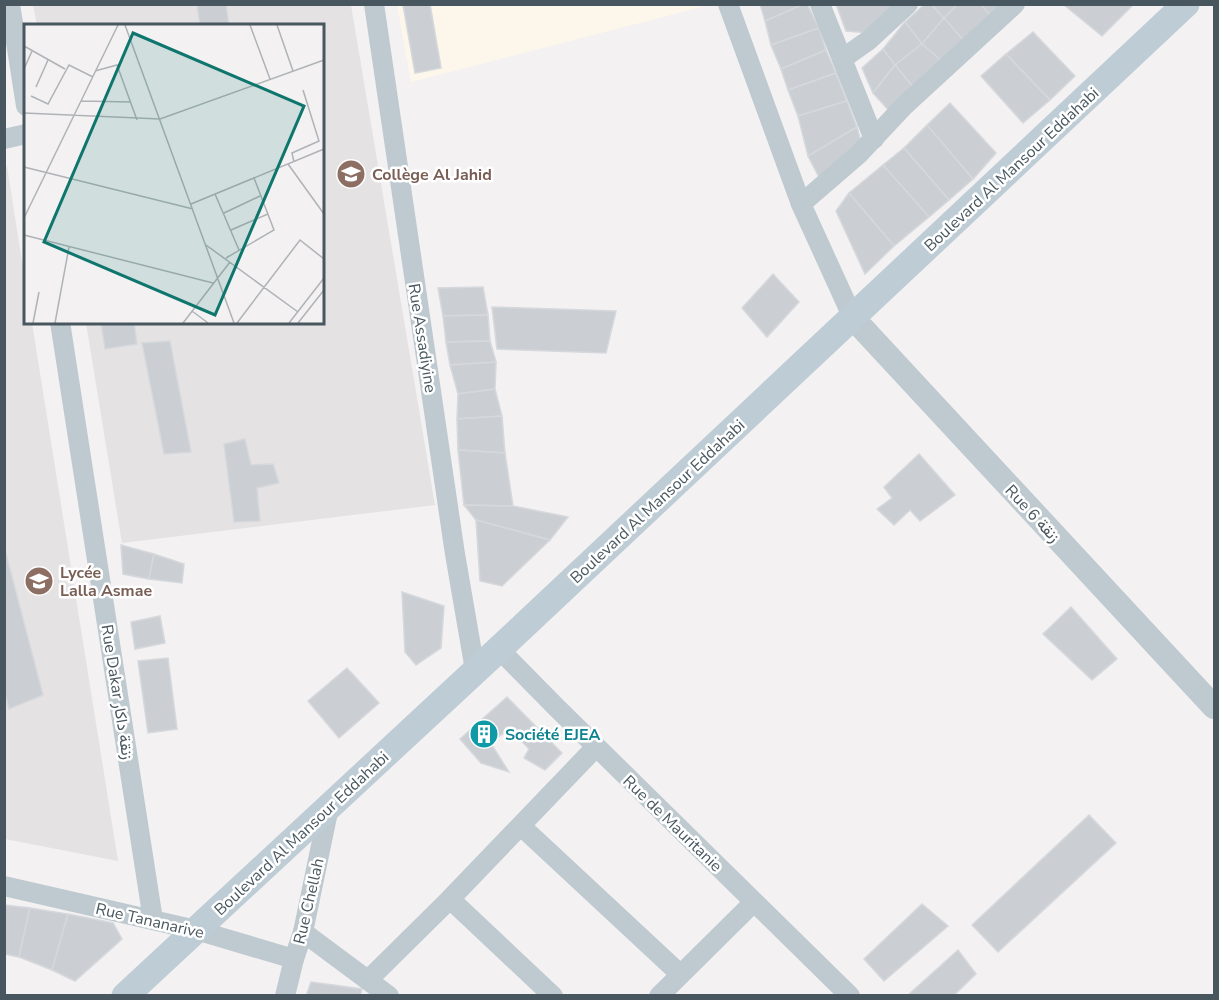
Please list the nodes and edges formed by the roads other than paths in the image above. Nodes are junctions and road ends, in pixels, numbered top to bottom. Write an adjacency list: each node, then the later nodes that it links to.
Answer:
1 (10, 4): 9 (street)
2 (374, 4): 17 (street, Rue Assadiyine)
3 (728, 4): 13 (street)
4 (820, 4): 8 (street)
5 (908, 4): 8 (street)
6 (1015, 4): 12 (street)
7 (1186, 4): 14 (main road, Boulevard Al Mansour Eddahabi)
8 (842, 59): 12 (street)
9 (24, 93)
10 (24, 134): 11 (street)
11 (4, 139)
12 (874, 139): 13 (street)
13 (801, 204): 14 (street)
14 (853, 318): 16 (main road, Boulevard Al Mansour Eddahabi); 18 (street, Rue 6 زنقة)
15 (60, 324): 25 (street, Rue Dakar زنقة داكار)
16 (499, 649): 17 (main road, Boulevard Al Mansour Eddahabi); 19 (street, Rue de Mauritanie)
17 (475, 670): 20 (main road, Boulevard Al Mansour Eddahabi)
18 (1215, 707)
19 (596, 747): 21 (street); 24 (street, Rue de Mauritanie)
20 (329, 807): 26 (main road, Boulevard Al Mansour Eddahabi); 27 (street, Rue Chellah)
21 (521, 826): 23 (street); 29 (street)
22 (4, 886): 25 (street, Rue Tananarive)
23 (450, 899): 30 (street); 34 (street)
24 (754, 902): 29 (street); 36 (street, Rue de Mauritanie)
25 (153, 920): 26 (street, Rue Tananarive)
26 (196, 930): 28 (street, Rue Tananarive); 31 (main road, Boulevard Al Mansour Eddahabi)
27 (303, 932): 28 (street, Rue Chellah); 30 (street)
28 (294, 959): 32 (street, Rue Chellah)
29 (680, 974): 35 (street)
30 (369, 979): 33 (street)
31 (125, 996)
32 (285, 996)
33 (389, 996)
34 (552, 996)
35 (659, 996)
36 (850, 996)

